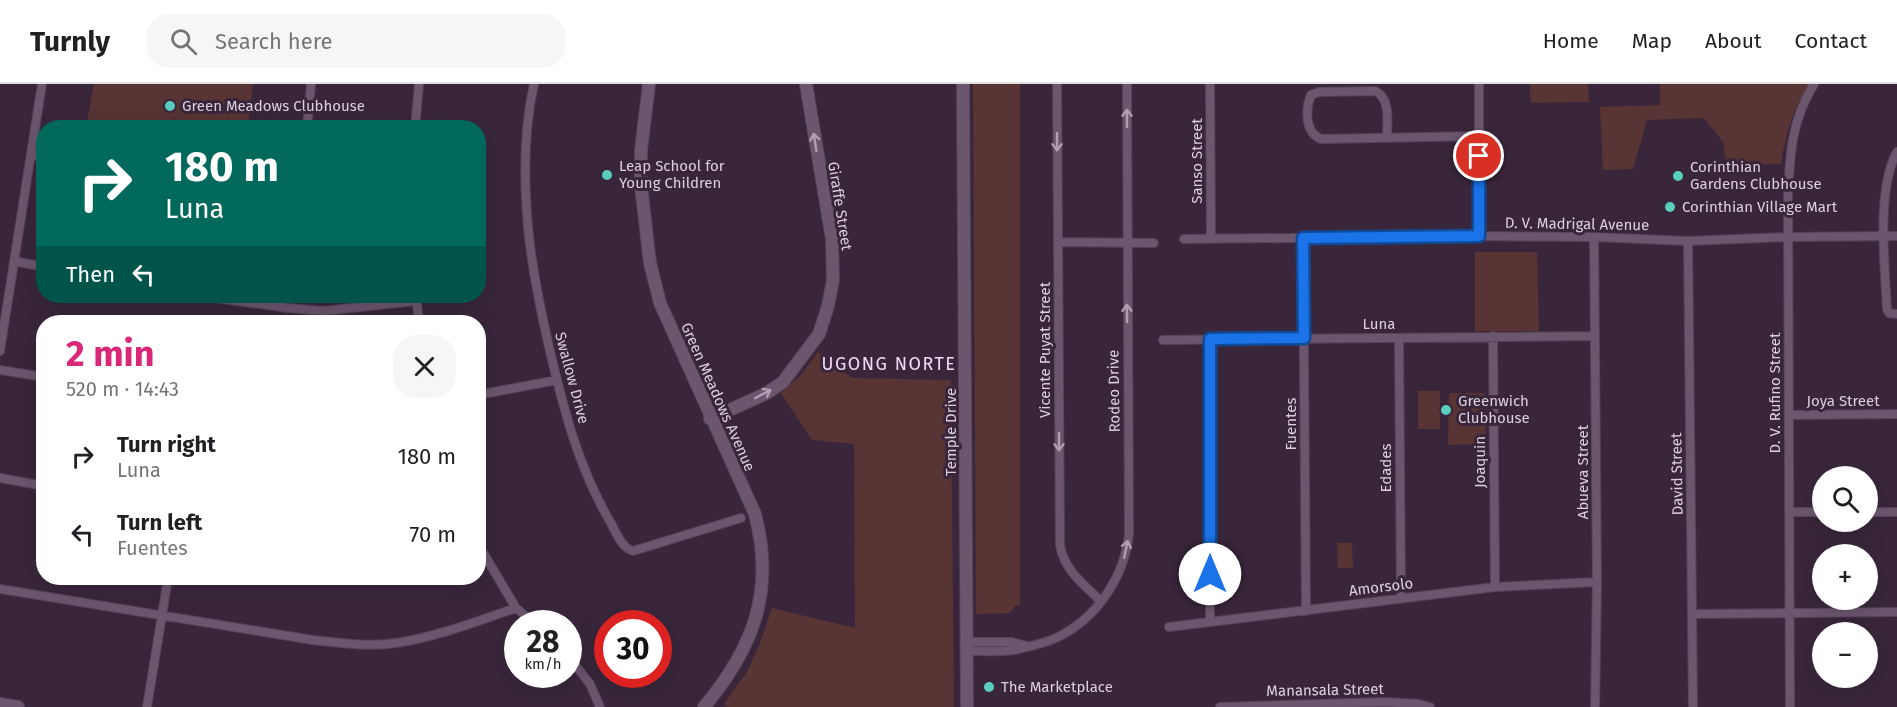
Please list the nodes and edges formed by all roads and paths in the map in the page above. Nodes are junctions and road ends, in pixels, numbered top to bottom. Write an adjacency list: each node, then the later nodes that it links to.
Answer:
1 (42, 84): 13 (street)
2 (310, 84): 14 (street)
3 (419, 84): 15 (street)
4 (534, 84): 48 (street, Swallow Drive)
5 (649, 84): 52 (street, Green Meadows Avenue)
6 (806, 84): 52 (street, Giraffe Street, one-way to 6)
7 (963, 84): 76 (street, Temple Drive)
8 (1057, 84): 31 (street, Vicente Puyat Street, one-way to 31)
9 (1127, 84): 32 (street, Rodeo Drive, one-way to 9)
10 (1210, 84): 27 (street, Sanso Street)
11 (1479, 84): 17 (street)
12 (1814, 84): 26 (street, D. V. Rufino Street)
13 (36, 120)
14 (307, 120)
15 (416, 120)
16 (36, 123): 20 (street)
17 (1479, 136): 18 (street); 22 (street)
18 (1387, 137): 18 (street)
19 (1897, 152): 23 (street)
20 (31, 155): 21 (street); 34 (street)
21 (36, 156)
22 (1479, 236): 25 (street, D. V. Madrigal Avenue); 28 (street, D. V. Madrigal Avenue)
23 (1884, 236): 24 (street, D. V. Madrigal Avenue); 26 (street, D. V. Madrigal Avenue); 38 (street)
24 (1897, 236)
25 (1594, 237): 30 (street, D. V. Madrigal Avenue); 40 (street, Abueva Street)
26 (1788, 237): 30 (street, D. V. Madrigal Avenue); 51 (street, D. V. Rufino Street)
27 (1211, 238): 28 (street, D. V. Madrigal Avenue); 29 (street, D. V. Madrigal Avenue)
28 (1303, 238): 41 (street, Fuentes)
29 (1184, 239)
30 (1688, 241): 73 (street, David Street)
31 (1058, 242): 32 (street); 66 (street, Vicente Puyat Street, one-way to 66)
32 (1126, 243): 33 (street); 66 (street, Rodeo Drive, one-way to 32)
33 (1154, 243)
34 (14, 261): 35 (street); 45 (street)
35 (36, 265)
36 (252, 303): 37 (street)
37 (381, 303)
38 (1897, 314)
39 (1493, 336): 40 (street, Luna); 42 (street, Luna); 63 (street, Joaquin)
40 (1595, 336): 61 (street, Abueva Street)
41 (1304, 338): 42 (street, Luna); 43 (street, Luna); 69 (street, Fuentes)
42 (1399, 338): 65 (street, Edades)
43 (1210, 339): 44 (street, Luna); 74 (street)
44 (1163, 340)
45 (0, 351)
46 (0, 369): 47 (street)
47 (36, 376)
48 (557, 380): 49 (street); 59 (street, Swallow Drive)
49 (486, 393)
50 (1897, 414): 51 (street, Joya Street)
51 (1789, 415): 55 (street, D. V. Rufino Street)
52 (710, 419): 82 (street, Green Meadows Avenue)
53 (0, 478): 54 (street)
54 (36, 485)
55 (1789, 512): 56 (street); 70 (street, D. V. Rufino Street)
56 (1812, 512)
57 (1878, 512): 58 (street)
58 (1897, 512)
59 (741, 518)
60 (486, 557): 67 (street)
61 (1597, 582): 63 (street, Amorsolo); 86 (street, Abueva Street)
62 (167, 585): 72 (street)
63 (1495, 587): 65 (street, Amorsolo)
64 (0, 590): 72 (street)
65 (1401, 598): 69 (street, Amorsolo)
66 (1101, 602): 76 (street, Rodeo Drive)
67 (516, 608): 68 (street); 72 (street)
68 (518, 610)
69 (1306, 611): 74 (street, Amorsolo)
70 (1790, 612): 71 (street); 73 (street); 88 (street, D. V. Rufino Street)
71 (1897, 612)
72 (162, 614): 81 (street)
73 (1692, 614): 87 (street, David Street)
74 (1210, 621): 75 (street, Amorsolo)
75 (1169, 627)
76 (967, 646): 83 (street, Temple Drive)
77 (582, 674): 79 (street)
78 (0, 704): 80 (street)
79 (597, 705)
80 (18, 707)
81 (147, 707)
82 (704, 707)
83 (967, 707)
84 (1220, 707): 85 (street, Manansala Street)
85 (1430, 707)
86 (1595, 707)
87 (1693, 707)
88 (1791, 707)

